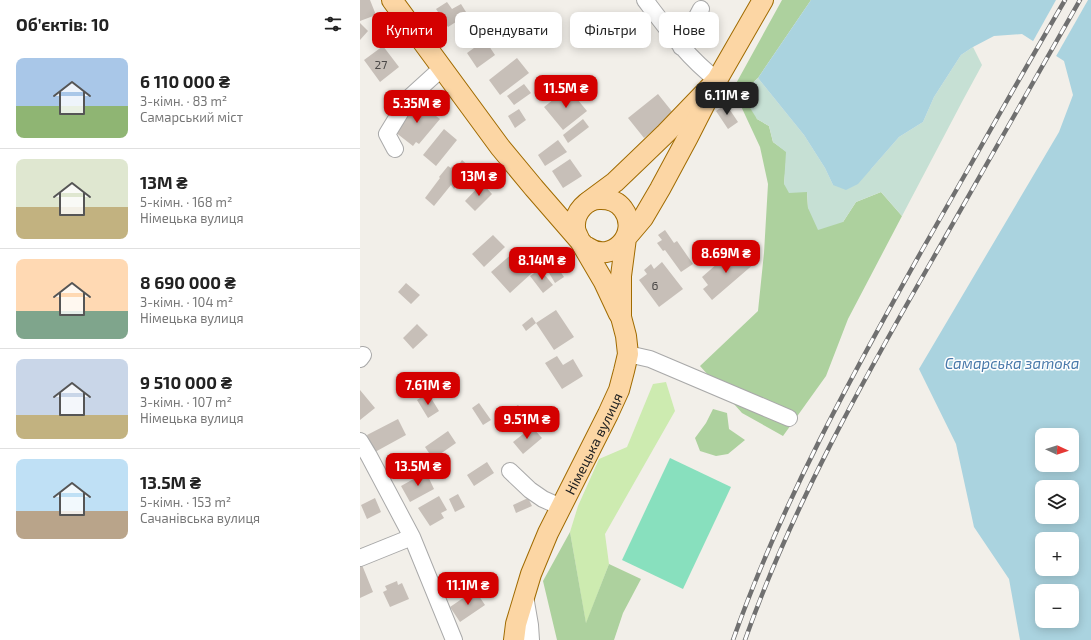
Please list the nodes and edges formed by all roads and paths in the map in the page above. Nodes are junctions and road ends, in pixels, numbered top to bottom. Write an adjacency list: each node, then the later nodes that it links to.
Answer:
1 (392, 0): 8 (main road)
2 (645, 0): 6 (street)
3 (763, 0): 9 (main road)
4 (701, 9): 5 (street)
5 (699, 12)
6 (659, 18)
7 (682, 48): 9 (street)
8 (442, 68): 10 (street); 12 (main road)
9 (717, 80): 11 (main road); 13 (main road)
10 (395, 149)
11 (590, 201): 12 (main road); 13 (main road); 14 (main road)
12 (548, 204): 14 (main road)
13 (626, 238): 14 (main road); 15 (main road, Німецька вулиця)
14 (580, 241): 15 (main road)
15 (621, 317): 16 (main road, Німецька вулиця)
16 (628, 354): 17 (street); 20 (main road, Німецька вулиця)
17 (789, 418)
18 (360, 441): 21 (street)
19 (510, 471): 20 (street)
20 (561, 507): 23 (main road, Німецька вулиця)
21 (412, 537): 22 (street); 24 (street)
22 (360, 558)
23 (525, 594): 25 (main road, Німецька вулиця); 26 (street)
24 (454, 640)
25 (514, 640)
26 (531, 640)

